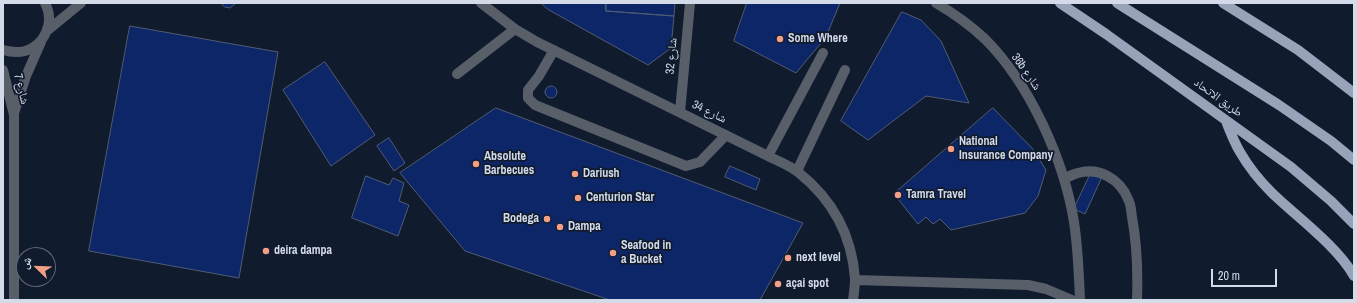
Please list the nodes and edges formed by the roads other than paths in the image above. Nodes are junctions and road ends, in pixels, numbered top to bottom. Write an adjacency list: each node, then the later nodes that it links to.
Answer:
1 (45, 3): 10 (street)
2 (81, 3): 10 (street)
3 (481, 3): 9 (street, شارع 34)
4 (690, 3): 19 (street, شارع 32)
5 (936, 3): 26 (street, 36b شارع)
6 (1060, 3): 21 (main road, طريق الاتحاد)
7 (1117, 3): 24 (main road)
8 (1223, 3): 18 (main road)
9 (515, 29): 13 (street, شارع 34); 17 (street)
10 (48, 30): 11 (street, شارع 7)
11 (42, 40): 12 (street); 20 (street, شارع 7)
12 (3, 50)
13 (554, 50): 19 (street, شارع 34); 22 (street)
14 (823, 53): 23 (street)
15 (3, 70): 20 (street, شارع 7)
16 (844, 70): 25 (street)
17 (457, 74)
18 (1354, 93)
19 (680, 112): 22 (street, شارع 34)
20 (14, 115): 28 (street, شارع 7)
21 (1225, 119): 29 (main road, طريق الاتحاد); 32 (main road)
22 (726, 135): 23 (street, شارع 34)
23 (768, 156): 25 (street, شارع 34)
24 (1354, 160)
25 (796, 171): 33 (street, شارع 34)
26 (1064, 180): 37 (street, 36b شارع); 38 (street)
27 (3, 199): 28 (street)
28 (14, 199): 31 (street, شارع 7)
29 (1354, 224)
30 (3, 269): 31 (street)
31 (14, 270): 34 (street, شارع 7)
32 (1354, 276)
33 (855, 280): 35 (street, شارع 34); 36 (street)
34 (14, 300)
35 (853, 300)
36 (1072, 300)
37 (1080, 300)
38 (1137, 300)

